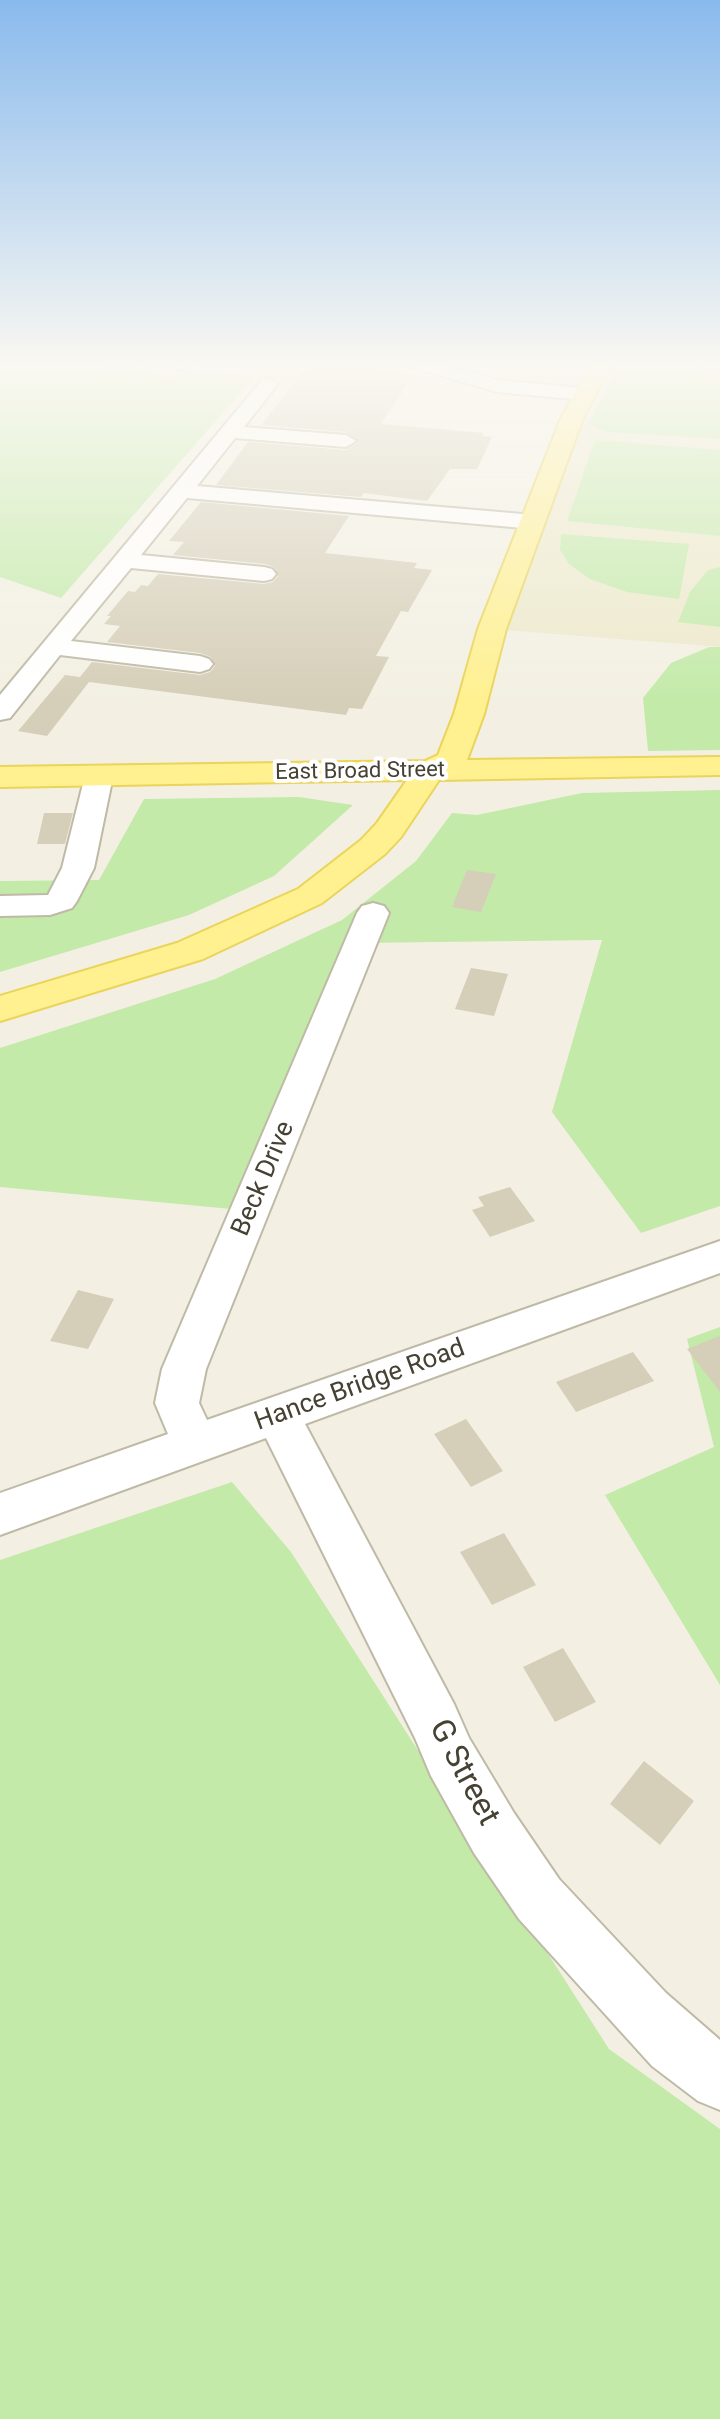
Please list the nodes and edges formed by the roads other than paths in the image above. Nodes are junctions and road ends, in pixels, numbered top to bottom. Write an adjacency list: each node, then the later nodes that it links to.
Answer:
1 (194, 476): 3 (street)
2 (545, 476): 4 (main road)
3 (182, 491): 4 (street); 5 (street)
4 (527, 522): 9 (main road); 11 (main road)
5 (125, 560): 6 (street); 7 (street)
6 (264, 574)
7 (54, 647): 8 (street); 10 (street)
8 (200, 664)
9 (452, 682)
10 (0, 712)
11 (469, 714): 12 (main road); 14 (main road)
12 (428, 756): 14 (main road, East Broad Street); 15 (main road, East Broad Street); 19 (main road)
13 (720, 766): 14 (main road, East Broad Street)
14 (631, 768)
15 (99, 776): 16 (main road, East Broad Street); 17 (street)
16 (0, 777)
17 (1, 907)
18 (373, 913): 22 (street, Beck Drive)
19 (0, 1009)
20 (720, 1257): 21 (street, Hance Bridge Road)
21 (277, 1416): 22 (street, Hance Bridge Road); 24 (street, G Street)
22 (195, 1445): 23 (street, Hance Bridge Road)
23 (0, 1514)
24 (720, 2079)

